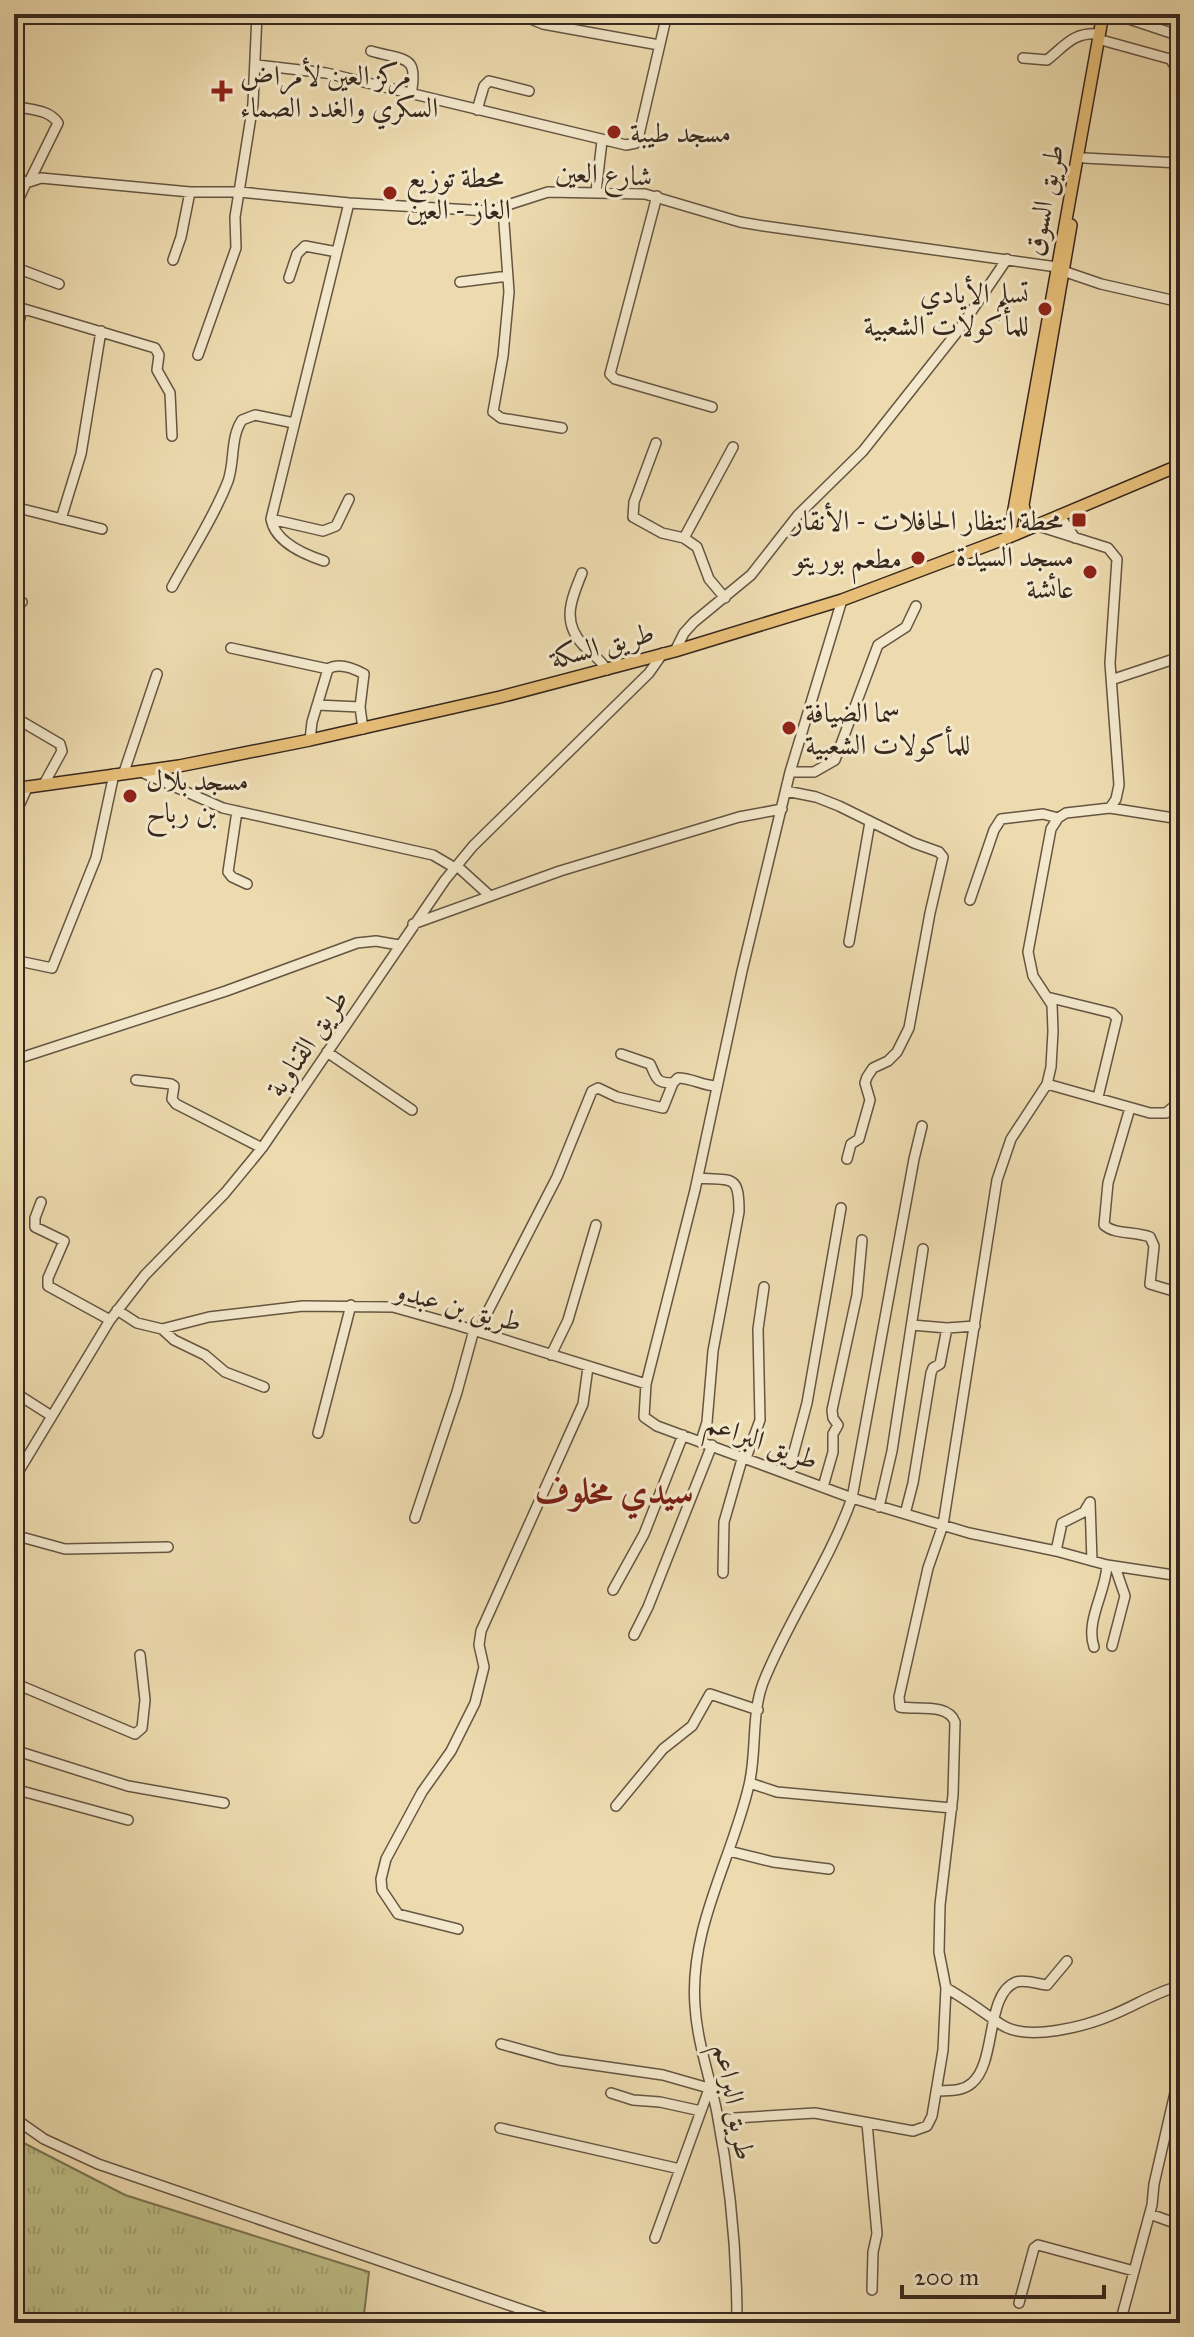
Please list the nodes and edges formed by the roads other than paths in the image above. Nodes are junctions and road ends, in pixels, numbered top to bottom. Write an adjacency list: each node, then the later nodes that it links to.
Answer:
1 (209, 14): 6 (street)
2 (519, 14): 9 (street)
3 (667, 14): 9 (street)
4 (1084, 14): 5 (street)
5 (1107, 15): 7 (street); 8 (main road, طريق السوق)
6 (258, 17): 12 (street)
7 (1180, 36)
8 (1102, 37): 11 (street); 13 (street); 19 (main road, طريق السوق); 34 (main road, طريق السوق)
9 (659, 45): 18 (street)
10 (371, 51): 15 (street)
11 (1023, 58)
12 (257, 65): 15 (street); 24 (street)
13 (1180, 73)
14 (529, 91): 17 (street)
15 (411, 94): 17 (street)
16 (14, 106): 22 (street)
17 (477, 110): 18 (street)
18 (602, 141): 25 (street)
19 (1084, 158): 20 (street); 34 (main road, طريق السوق)
20 (1180, 163)
21 (14, 174): 22 (street)
22 (28, 182): 23 (street, شارع العين); 28 (street)
23 (190, 192): 24 (street, شارع العين); 32 (street)
24 (240, 192): 27 (street, شارع العين); 42 (street)
25 (596, 192): 26 (street, شارع العين); 29 (street, شارع العين)
26 (657, 196): 31 (street, شارع العين); 44 (street)
27 (349, 203): 29 (street, شارع العين); 30 (street)
28 (14, 209)
29 (503, 209): 35 (street)
30 (337, 252): 36 (street); 45 (street)
31 (1007, 259): 34 (street, شارع العين); 64 (street, طريق القناوية)
32 (173, 260)
33 (14, 267): 38 (street)
34 (1061, 269): 39 (street, شارع العين); 56 (main road, طريق السوق); 58 (main road, طريق السوق)
35 (508, 276): 37 (street); 46 (street)
36 (289, 278)
37 (460, 282)
38 (59, 284)
39 (1180, 302)
40 (18, 308): 41 (street); 43 (street)
41 (101, 331): 47 (street); 54 (street)
42 (198, 355)
43 (14, 403)
44 (712, 407)
45 (294, 423): 55 (street); 63 (street)
46 (562, 428)
47 (172, 436)
48 (656, 443): 59 (street)
49 (733, 447): 59 (street)
50 (1180, 465): 53 (main road, طريق السكة)
51 (349, 499): 55 (street)
52 (14, 507): 54 (street)
53 (1059, 515): 56 (main road, طريق السكة); 60 (street)
54 (61, 519): 57 (street)
55 (271, 519): 61 (street)
56 (1032, 526): 58 (main road, طريق السكة); 60 (street)
57 (102, 529)
58 (1009, 537): 65 (main road, طريق السكة)
59 (684, 538): 64 (street)
60 (1075, 538): 73 (street)
61 (324, 561)
62 (582, 573): 71 (street)
63 (172, 587)
64 (725, 598): 68 (street, طريق القناوية)
65 (842, 600): 68 (main road, طريق السكة); 80 (street, طريق البراعم)
66 (916, 606): 80 (street)
67 (231, 648): 70 (street)
68 (669, 652): 71 (main road, طريق السكة); 93 (street, طريق القناوية)
69 (1180, 657): 73 (street)
70 (328, 669): 74 (street); 75 (street)
71 (607, 670): 77 (main road, طريق السكة)
72 (157, 674): 81 (street)
73 (1114, 679): 86 (street)
74 (317, 705): 75 (street); 78 (street)
75 (360, 707): 77 (street)
76 (14, 717): 82 (street)
77 (363, 729): 78 (main road, طريق السكة)
78 (310, 740): 79 (main road, طريق السكة)
79 (138, 770): 81 (main road, طريق السكة); 88 (street)
80 (790, 772): 85 (street, طريق البراعم)
81 (119, 773): 82 (main road, طريق السكة); 100 (street)
82 (44, 784): 83 (main road, طريق السكة)
83 (28, 786): 84 (main road, طريق السكة); 89 (street)
84 (14, 789)
85 (786, 791): 87 (street, طريق البراعم); 92 (street)
86 (1110, 808): 90 (street); 91 (street)
87 (782, 809): 95 (street); 108 (street, طريق البراعم)
88 (237, 811): 93 (street); 94 (street)
89 (14, 817)
90 (1058, 818): 96 (street); 101 (street)
91 (1180, 819)
92 (870, 822): 98 (street); 115 (street)
93 (456, 867): 95 (street); 97 (street, طريق القناوية)
94 (247, 884)
95 (490, 896): 97 (street)
96 (970, 900)
97 (413, 924): 99 (street, طريق القناوية)
98 (849, 942)
99 (399, 945): 102 (street, طريق القناوية); 104 (street)
100 (14, 960)
101 (1047, 997): 107 (street); 109 (street)
102 (327, 1052): 112 (street); 114 (street, طريق القناوية)
103 (621, 1054): 106 (street)
104 (14, 1060)
105 (136, 1080): 114 (street)
106 (673, 1083): 108 (street); 132 (street)
107 (1047, 1084): 109 (street); 128 (street)
108 (717, 1086): 116 (street, طريق البراعم)
109 (1098, 1097): 111 (street)
110 (1180, 1101): 111 (street)
111 (1130, 1108): 123 (street)
112 (412, 1110)
113 (922, 1126): 147 (street)
114 (262, 1148): 125 (street, طريق القناوية)
115 (847, 1159)
116 (698, 1178): 135 (street, طريق البراعم); 141 (street)
117 (41, 1202): 126 (street)
118 (841, 1208): 144 (street)
119 (596, 1225): 133 (street)
120 (862, 1240): 146 (street)
121 (923, 1249): 127 (street)
122 (764, 1287): 143 (street)
123 (1180, 1293)
124 (351, 1305): 130 (street, طريق بن عبدو); 131 (street, طريق بن عبدو); 139 (street)
125 (117, 1310): 126 (street, طريق القناوية); 130 (street)
126 (110, 1320): 138 (street, طريق القناوية)
127 (912, 1325): 129 (street); 148 (street)
128 (975, 1326): 129 (street); 151 (street)
129 (947, 1328): 149 (street)
130 (162, 1329): 136 (street)
131 (474, 1330): 132 (street, طريق بن عبدو); 150 (street)
132 (490, 1335): 133 (street, طريق بن عبدو)
133 (551, 1355): 134 (street, طريق بن عبدو)
134 (588, 1367): 135 (street, طريق بن عبدو); 175 (street)
135 (646, 1384): 140 (street, طريق البراعم)
136 (264, 1387)
137 (14, 1392): 138 (street)
138 (50, 1415): 145 (street, طريق القناوية)
139 (318, 1433)
140 (683, 1435): 141 (street, طريق البراعم); 159 (street)
141 (701, 1441): 142 (street, طريق البراعم)
142 (712, 1445): 143 (street, طريق البراعم); 160 (street)
143 (744, 1457): 144 (street, طريق البراعم); 157 (street)
144 (788, 1474): 146 (street, طريق البراعم)
145 (14, 1479)
146 (823, 1487): 147 (street, طريق البراعم)
147 (852, 1498): 148 (street); 165 (street, طريق البراعم)
148 (879, 1507): 149 (street)
149 (905, 1514): 151 (street)
150 (415, 1518)
151 (943, 1525): 154 (street); 171 (street)
152 (14, 1535): 153 (street)
153 (168, 1547)
154 (1056, 1551): 155 (street); 155 (street)
155 (1092, 1561): 156 (street)
156 (1111, 1566): 158 (street); 161 (street); 162 (street)
157 (723, 1573)
158 (1180, 1576)
159 (613, 1590)
160 (634, 1635)
161 (1112, 1646)
162 (1094, 1647)
163 (140, 1655): 164 (street)
164 (14, 1683)
165 (758, 1710): 167 (street, طريق البراعم); 170 (street)
166 (14, 1750): 169 (street)
167 (750, 1783): 171 (street); 173 (street, طريق البراعم)
168 (14, 1789): 172 (street)
169 (224, 1803)
170 (616, 1806)
171 (952, 1808): 178 (street)
172 (128, 1820)
173 (729, 1851): 174 (street); 182 (street, طريق البراعم)
174 (829, 1869)
175 (458, 1929)
176 (1067, 1961): 179 (street)
177 (1180, 1986): 179 (street)
178 (946, 1988): 179 (street); 183 (street)
179 (995, 2017): 183 (street)
180 (501, 2044): 182 (street)
181 (1180, 2075): 191 (street)
182 (711, 2089): 185 (street); 187 (street, طريق البراعم)
183 (936, 2091): 188 (street)
184 (611, 2093): 185 (street)
185 (701, 2111): 190 (street)
186 (14, 2118): 197 (street)
187 (718, 2119): 188 (street); 198 (street, طريق البراعم)
188 (867, 2123): 195 (street)
189 (500, 2128): 190 (street)
190 (680, 2169): 193 (street)
191 (1150, 2214): 192 (street); 194 (street)
192 (1180, 2225)
193 (655, 2238)
194 (1134, 2271): 196 (street); 199 (street)
195 (872, 2290)
196 (1019, 2303)
197 (561, 2323)
198 (737, 2323)
199 (1120, 2323)

